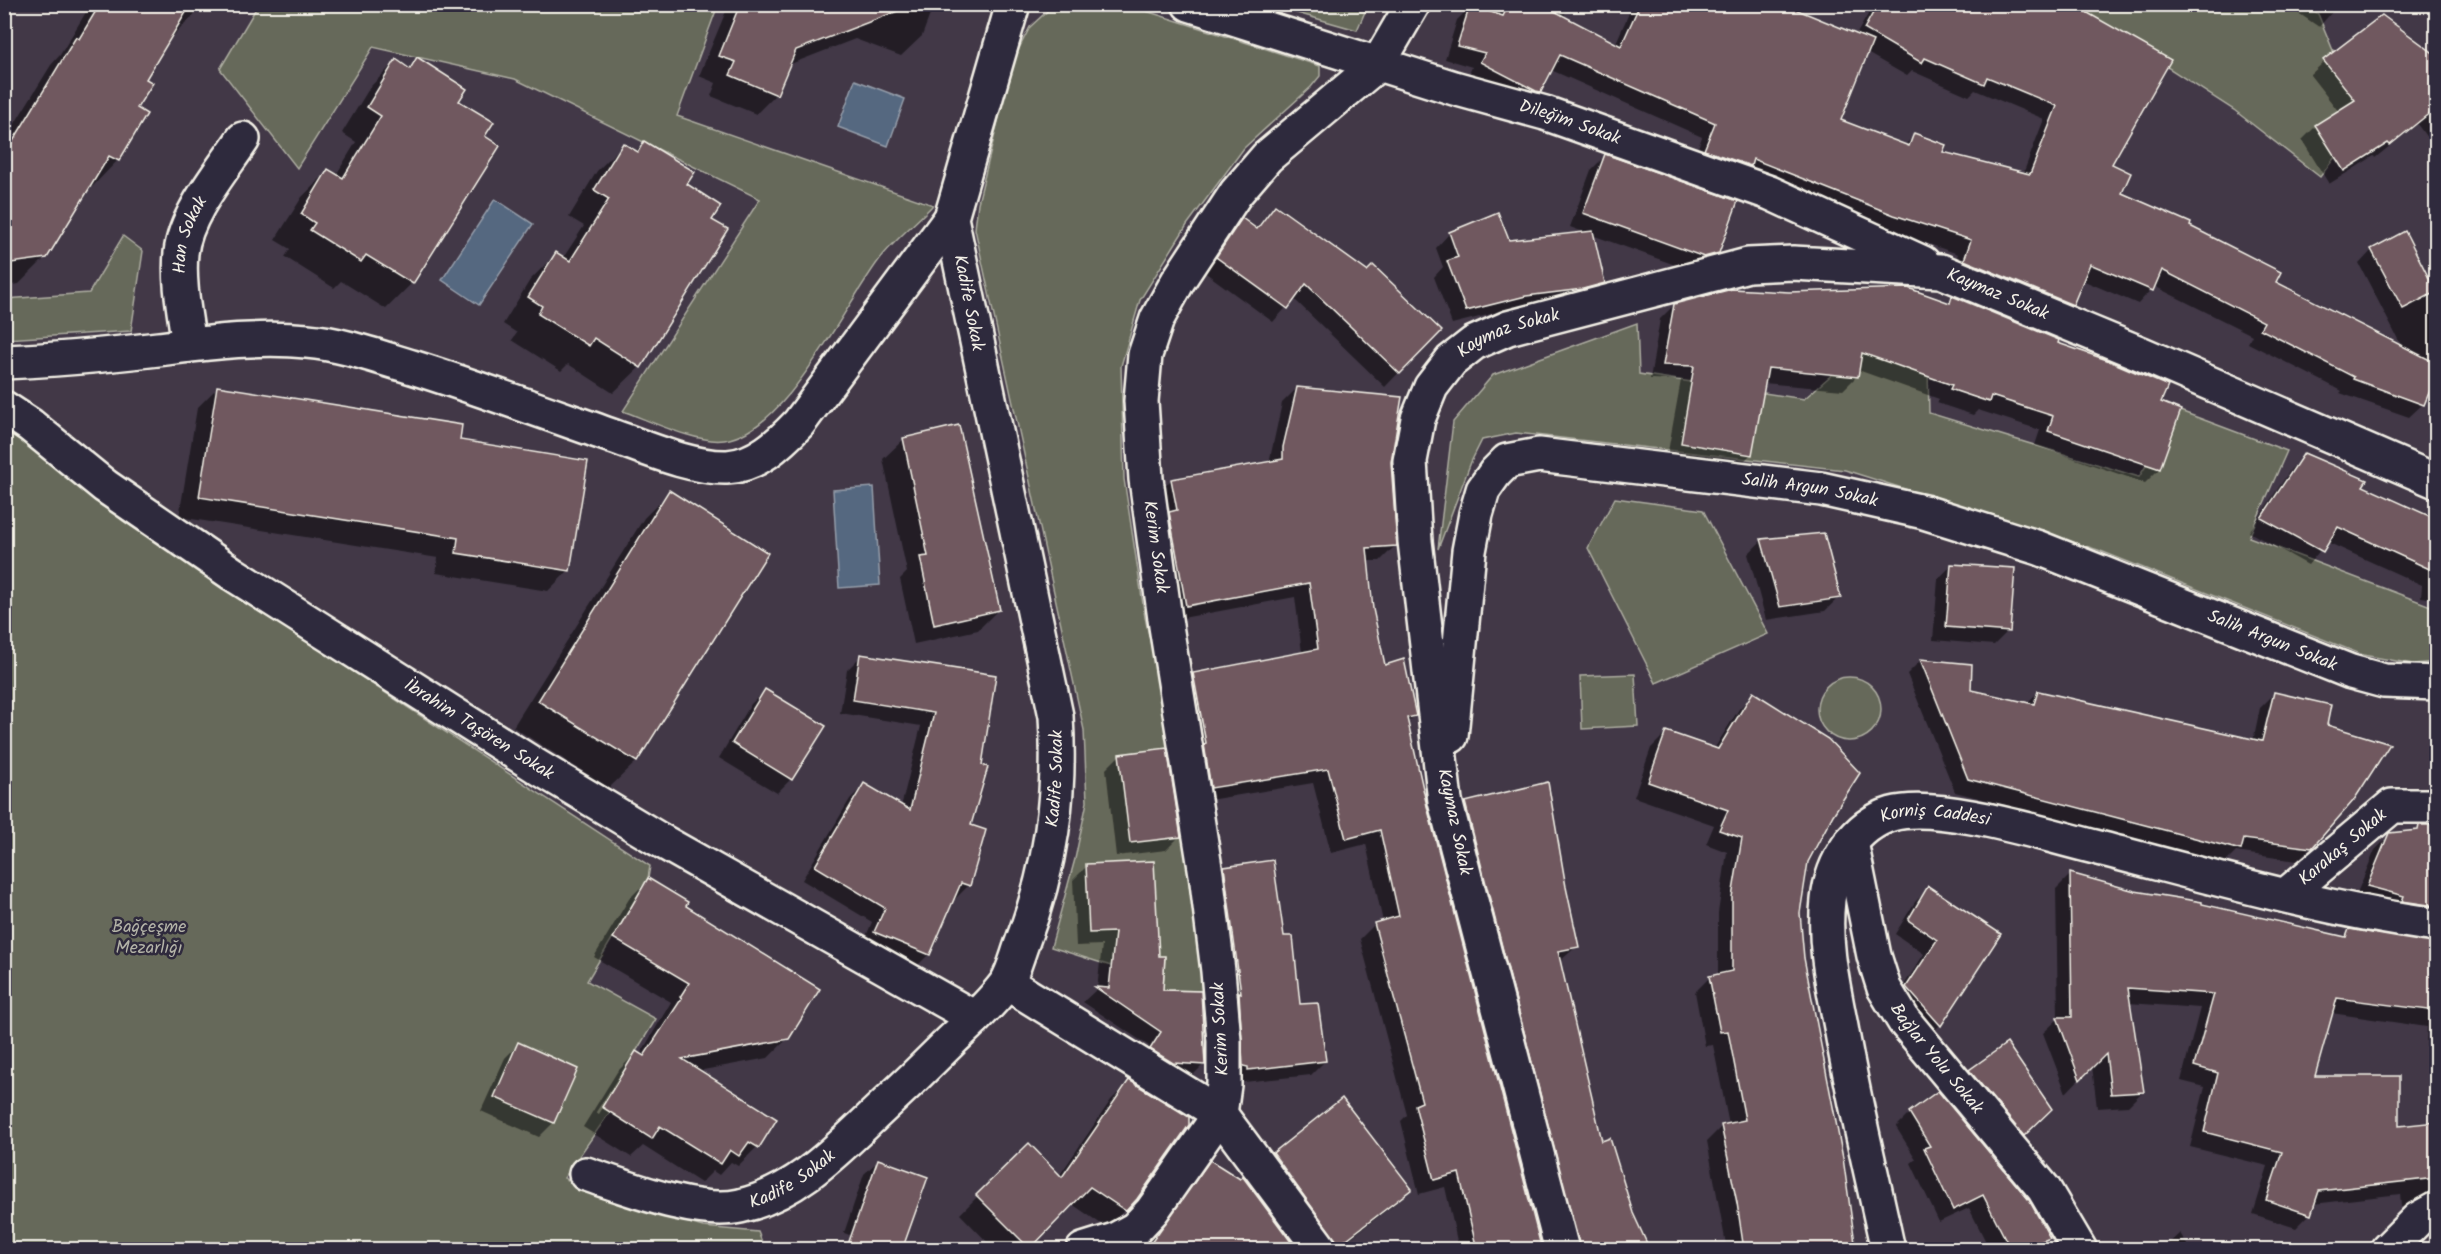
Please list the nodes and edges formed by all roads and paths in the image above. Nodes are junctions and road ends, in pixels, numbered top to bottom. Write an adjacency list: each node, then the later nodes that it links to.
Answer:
1 (1013, 4): 6 (street, Kadife Sokak)
2 (1189, 4): 4 (street, Dileğim Sokak)
3 (1413, 4): 4 (street, Kerim Sokak)
4 (1378, 64): 7 (street, Dileğim Sokak); 20 (street, Kerim Sokak)
5 (243, 139): 8 (street, Han Sokak)
6 (951, 218): 8 (street); 18 (street, Kadife Sokak)
7 (1941, 271): 11 (street, Kaymaz Sokak); 13 (street, Kaymaz Sokak)
8 (189, 345): 9 (street)
9 (4, 362)
10 (4, 408): 19 (street, İbrahim Taşören Sokak)
11 (2436, 481)
12 (2436, 683): 13 (street, Salih Argun Sokak)
13 (1445, 801): 25 (street, Kaymaz Sokak)
14 (2436, 806): 16 (street, Karakaş Sokak)
15 (1851, 842): 16 (street, Korniş Caddesi); 26 (street, Korniş Caddesi); 27 (street, Bağlar Yolu Sokak)
16 (2286, 895): 17 (street, Korniş Caddesi)
17 (2436, 925)
18 (1006, 983): 19 (street, Kadife Sokak); 20 (street)
19 (975, 1018): 21 (street, Kadife Sokak)
20 (1220, 1114): 23 (street); 24 (street)
21 (586, 1174)
22 (2436, 1209): 28 (street)
23 (1083, 1250)
24 (1321, 1250)
25 (1562, 1250)
26 (1888, 1250)
27 (2080, 1250)
28 (2387, 1250)

